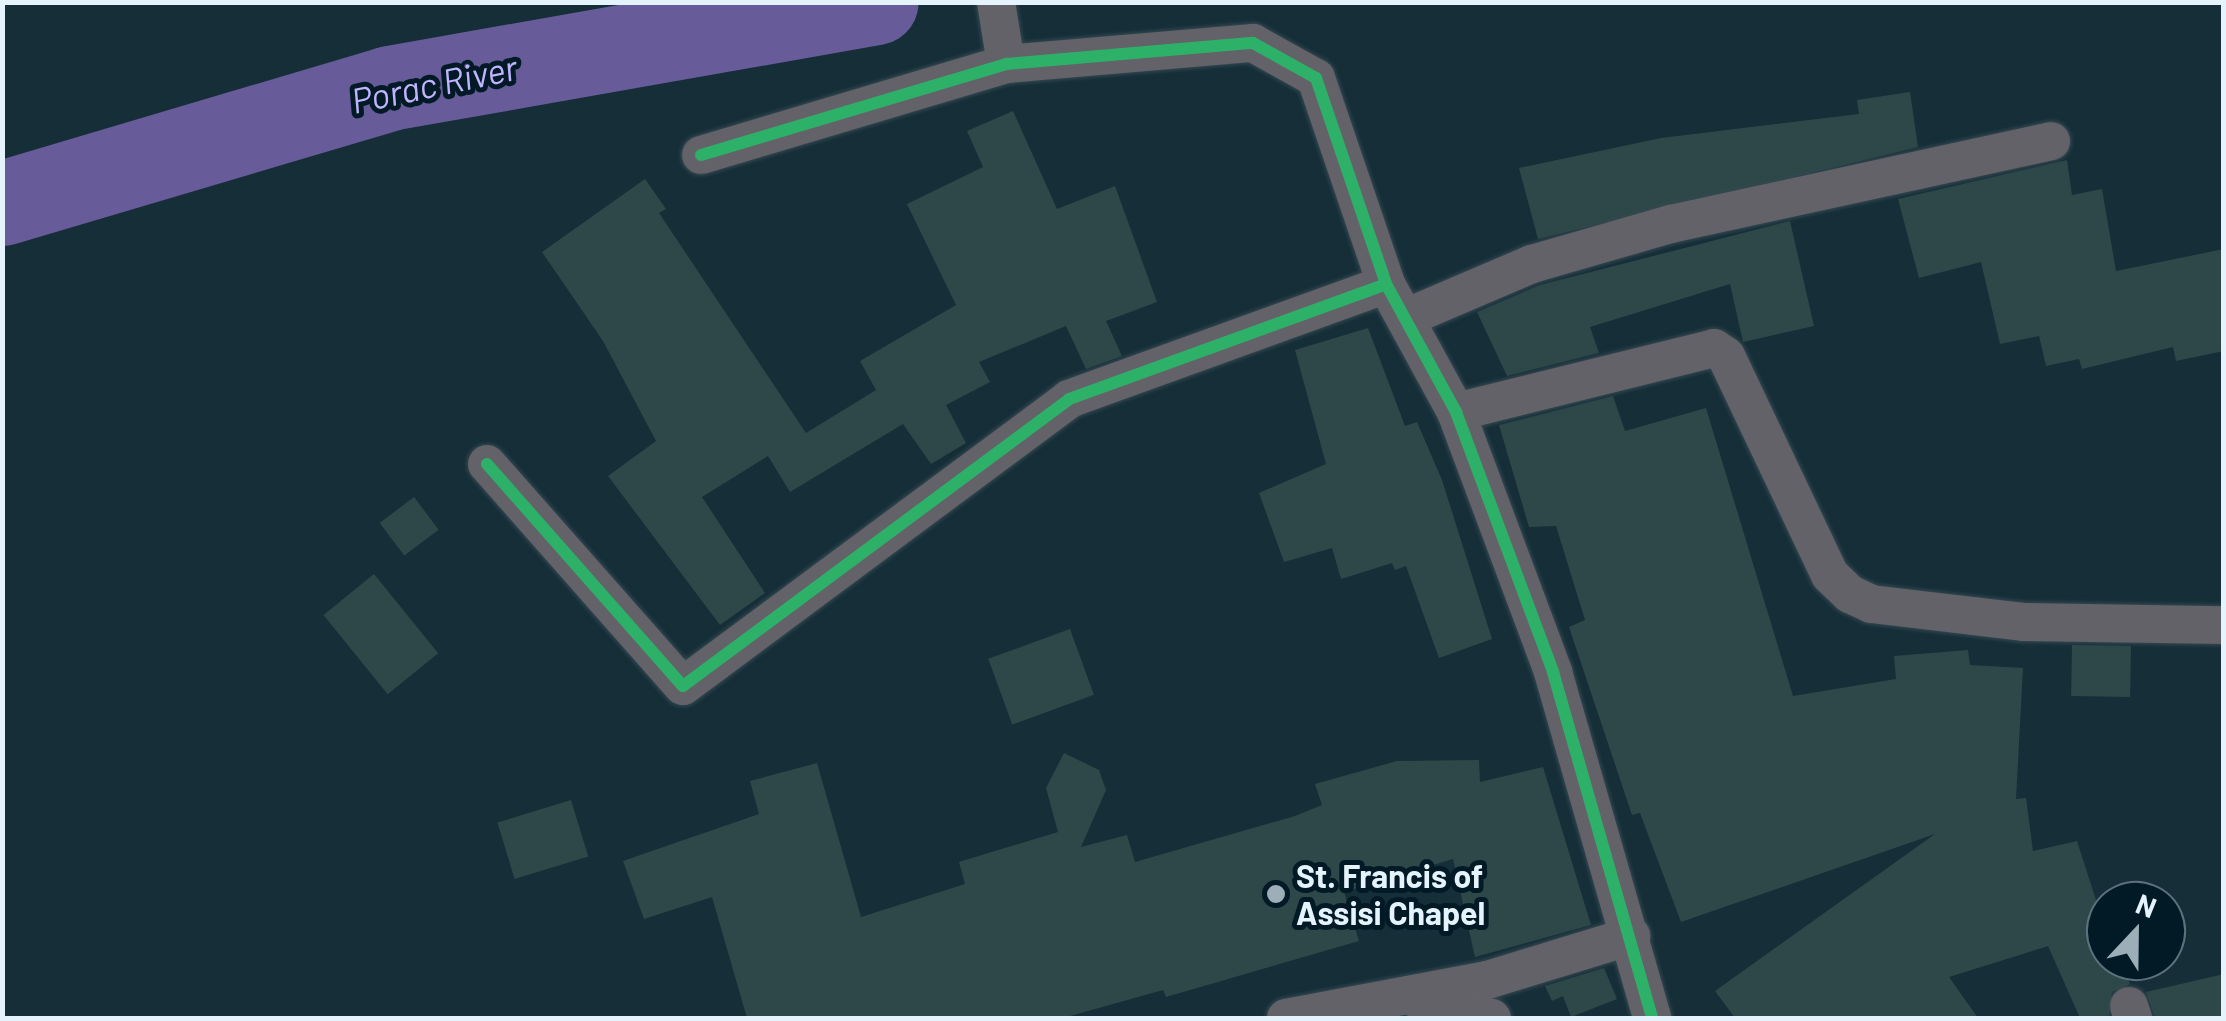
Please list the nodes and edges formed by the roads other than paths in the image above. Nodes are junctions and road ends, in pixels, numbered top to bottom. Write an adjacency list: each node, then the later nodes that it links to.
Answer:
1 (996, 2): 2 (street)
2 (1006, 64): 4 (street); 5 (street)
3 (2051, 141): 6 (street)
4 (700, 155)
5 (1386, 284): 6 (street); 8 (street)
6 (1410, 316): 7 (street)
7 (1456, 412): 9 (street); 10 (street)
8 (487, 464)
9 (2224, 625)
10 (1631, 936): 11 (street); 14 (street)
11 (1386, 995): 12 (street); 13 (street)
12 (1286, 1018)
13 (1492, 1018)
14 (1652, 1018)

